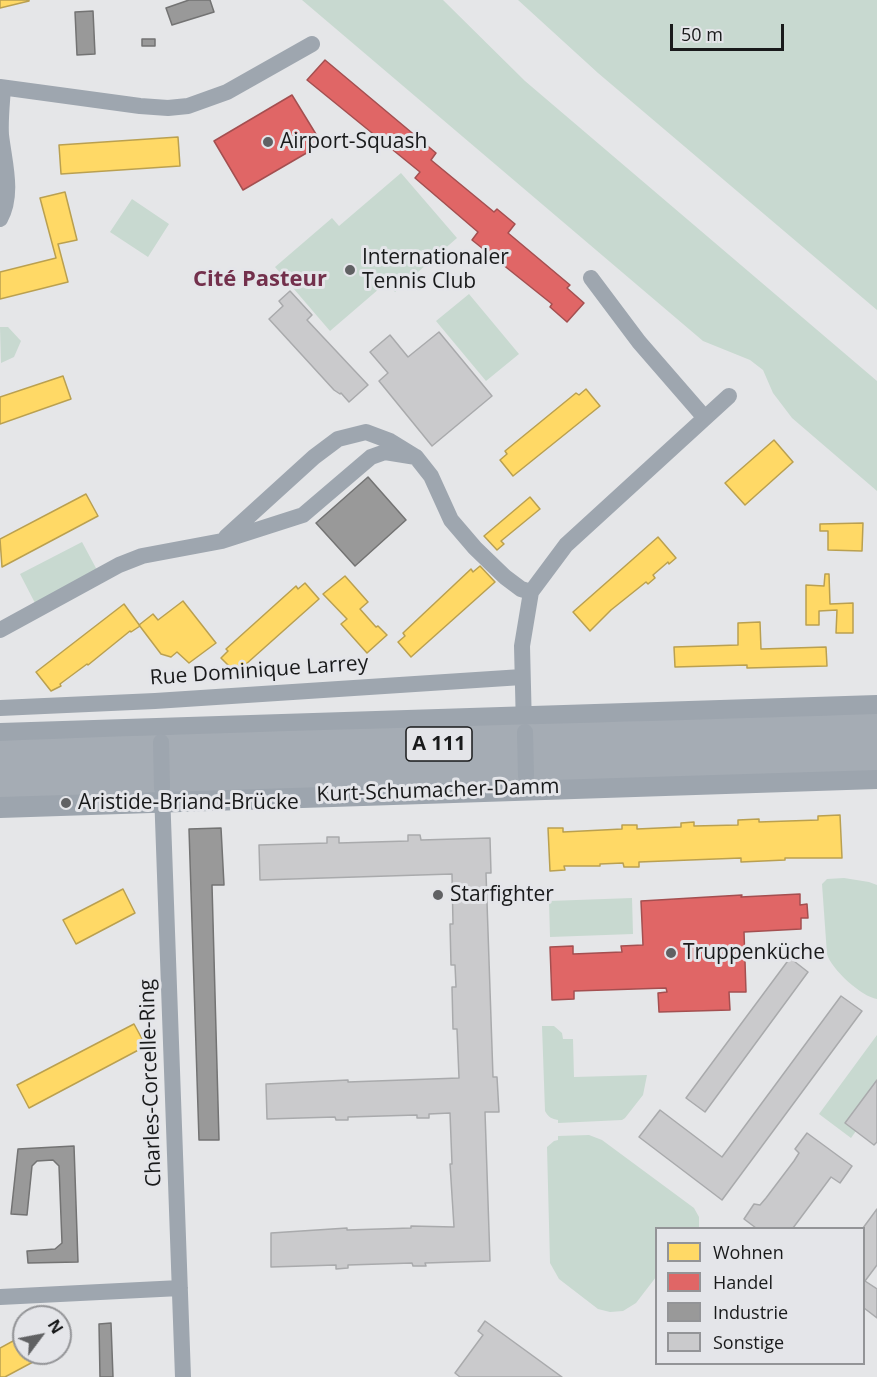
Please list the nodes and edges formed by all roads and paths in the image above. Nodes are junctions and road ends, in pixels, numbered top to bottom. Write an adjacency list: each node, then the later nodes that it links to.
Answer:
1 (312, 44): 2 (street)
2 (2, 87): 3 (street)
3 (0, 219)
4 (591, 278): 6 (street)
5 (729, 396): 6 (street)
6 (705, 418): 9 (street)
7 (417, 457): 8 (street); 8 (street); 9 (street)
8 (222, 541): 10 (street)
9 (531, 592): 11 (street)
10 (0, 630)
11 (522, 676): 13 (street, Rue Dominique Larrey); 14 (street)
12 (877, 707): 14 (main road)
13 (0, 708)
14 (524, 725): 17 (main road); 22 (street, bridge)
15 (877, 730): 19 (highway, A 111)
16 (0, 735): 17 (main road)
17 (160, 736): 23 (street, bridge)
18 (877, 754): 21 (highway, A 111)
19 (0, 757)
20 (877, 777): 22 (main road, Kurt-Schumacher-Damm)
21 (0, 781)
22 (526, 782): 23 (main road, Kurt-Schumacher-Damm)
23 (162, 794): 24 (main road, Kurt-Schumacher-Damm); 25 (street, Charles-Corcelle-Ring)
24 (0, 806)
25 (180, 1288): 26 (street); 27 (street, Charles-Corcelle-Ring)
26 (0, 1296)
27 (183, 1377)

